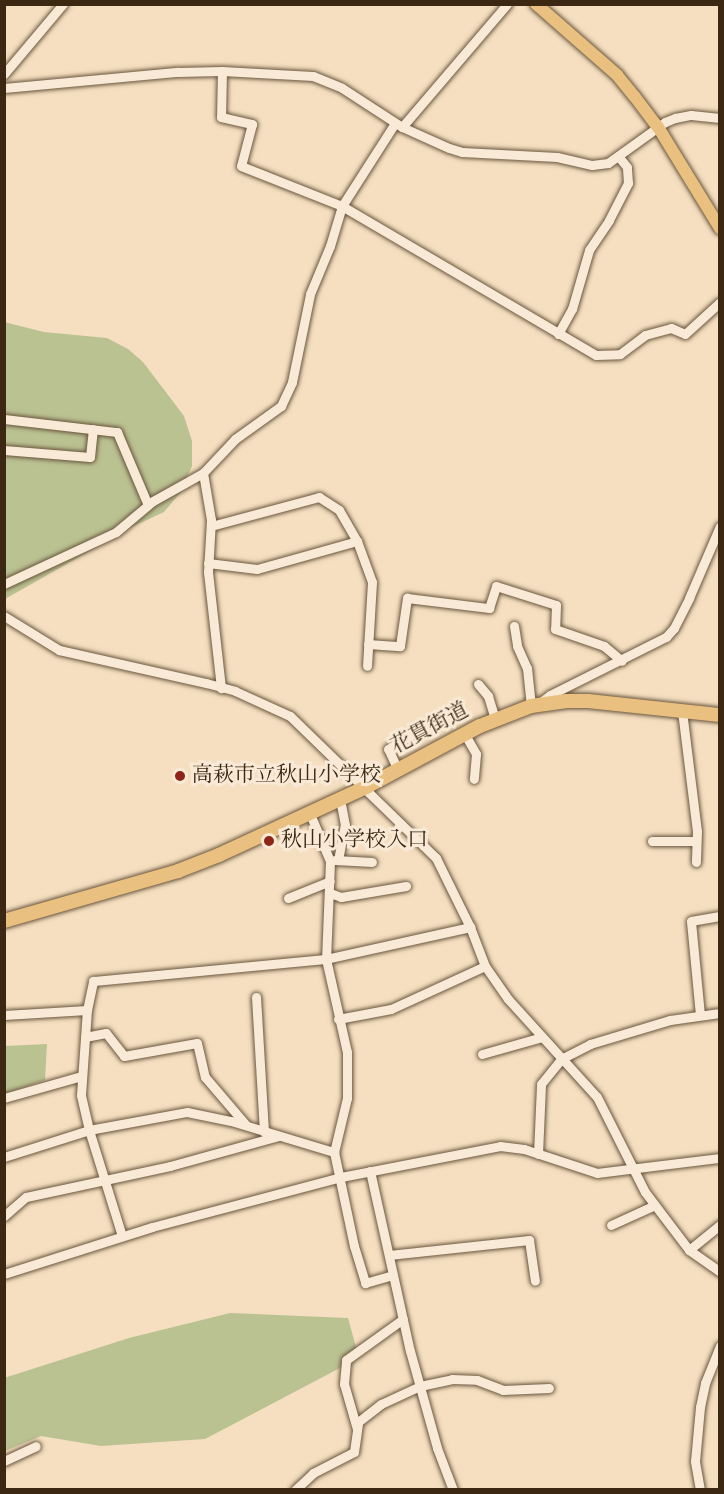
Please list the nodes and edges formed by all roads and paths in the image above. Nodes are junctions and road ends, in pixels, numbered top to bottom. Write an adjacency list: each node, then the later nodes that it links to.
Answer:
1 (63, 4): 5 (street)
2 (507, 4): 8 (street)
3 (536, 4): 9 (main road)
4 (222, 71): 6 (street); 8 (street); 11 (street)
5 (4, 74)
6 (4, 88)
7 (720, 118): 9 (street)
8 (398, 125): 10 (street); 11 (street)
9 (658, 127): 10 (street); 12 (main road)
10 (618, 156): 14 (street)
11 (342, 206): 14 (street); 18 (street)
12 (720, 228)
13 (720, 302): 14 (street)
14 (558, 334)
15 (4, 418): 16 (street)
16 (93, 429): 17 (street); 19 (street)
17 (4, 450)
18 (202, 473): 19 (street); 20 (street)
19 (148, 505): 24 (street)
20 (211, 526): 22 (street); 23 (street)
21 (720, 526): 28 (street)
22 (357, 541): 23 (street); 27 (street)
23 (208, 563): 31 (street)
24 (4, 584)
25 (4, 616): 31 (street)
26 (514, 626): 32 (street)
27 (368, 644): 28 (street); 29 (street)
28 (622, 661): 32 (street)
29 (367, 666)
30 (478, 684): 35 (street)
31 (221, 688): 40 (street)
32 (534, 705): 33 (highway, 花貫街道); 35 (highway, 花貫街道)
33 (682, 711): 34 (highway, 花貫街道); 44 (street)
34 (720, 715)
35 (495, 719): 37 (highway, 花貫街道)
36 (420, 729): 38 (street)
37 (464, 734): 38 (highway, 花貫街道); 39 (street)
38 (398, 770): 40 (highway, 花貫街道)
39 (474, 779)
40 (366, 787): 41 (highway, 花貫街道); 54 (street)
41 (340, 800): 42 (highway, 花貫街道); 45 (street)
42 (310, 814): 45 (street); 53 (highway, 花貫街道)
43 (652, 841): 44 (street)
44 (696, 841): 47 (street)
45 (334, 861): 46 (street); 48 (street)
46 (372, 862)
47 (696, 862)
48 (330, 881): 50 (street); 51 (street)
49 (406, 886): 50 (street)
50 (330, 893): 55 (street)
51 (288, 898)
52 (720, 916): 61 (street)
53 (4, 921)
54 (470, 927): 55 (street); 56 (street)
55 (326, 959): 58 (street); 62 (street)
56 (485, 966): 62 (street); 64 (street)
57 (256, 997): 71 (street)
58 (87, 1010): 60 (street); 63 (street)
59 (720, 1013): 61 (street)
60 (4, 1015)
61 (700, 1016): 66 (street)
62 (338, 1019): 73 (street)
63 (85, 1037): 67 (street); 69 (street)
64 (542, 1037): 65 (street); 66 (street)
65 (482, 1054)
66 (561, 1059): 74 (street); 77 (street)
67 (82, 1076): 68 (street); 70 (street)
68 (4, 1098)
69 (248, 1126): 70 (street); 71 (street)
70 (89, 1130): 75 (street); 80 (street)
71 (264, 1132): 72 (street)
72 (278, 1136): 73 (street); 80 (street)
73 (334, 1152): 79 (street)
74 (538, 1154): 77 (street); 78 (street)
75 (4, 1157)
76 (720, 1158): 77 (street)
77 (632, 1169): 81 (street)
78 (370, 1171): 79 (street); 87 (street)
79 (341, 1177): 85 (street); 90 (street)
80 (105, 1180): 82 (street); 85 (street)
81 (655, 1205): 83 (street); 86 (street)
82 (5, 1213)
83 (611, 1225)
84 (720, 1225): 86 (street)
85 (123, 1236): 89 (street)
86 (689, 1250): 88 (street)
87 (389, 1255): 90 (street); 91 (street)
88 (720, 1272)
89 (4, 1274)
90 (393, 1275): 92 (street)
91 (535, 1281)
92 (403, 1319): 94 (street); 96 (street)
93 (720, 1346): 101 (street)
94 (420, 1386): 95 (street); 96 (street); 100 (street)
95 (549, 1388)
96 (357, 1429): 99 (street)
97 (36, 1446): 98 (street)
98 (4, 1461)
99 (295, 1490)
100 (453, 1490)
101 (700, 1490)

